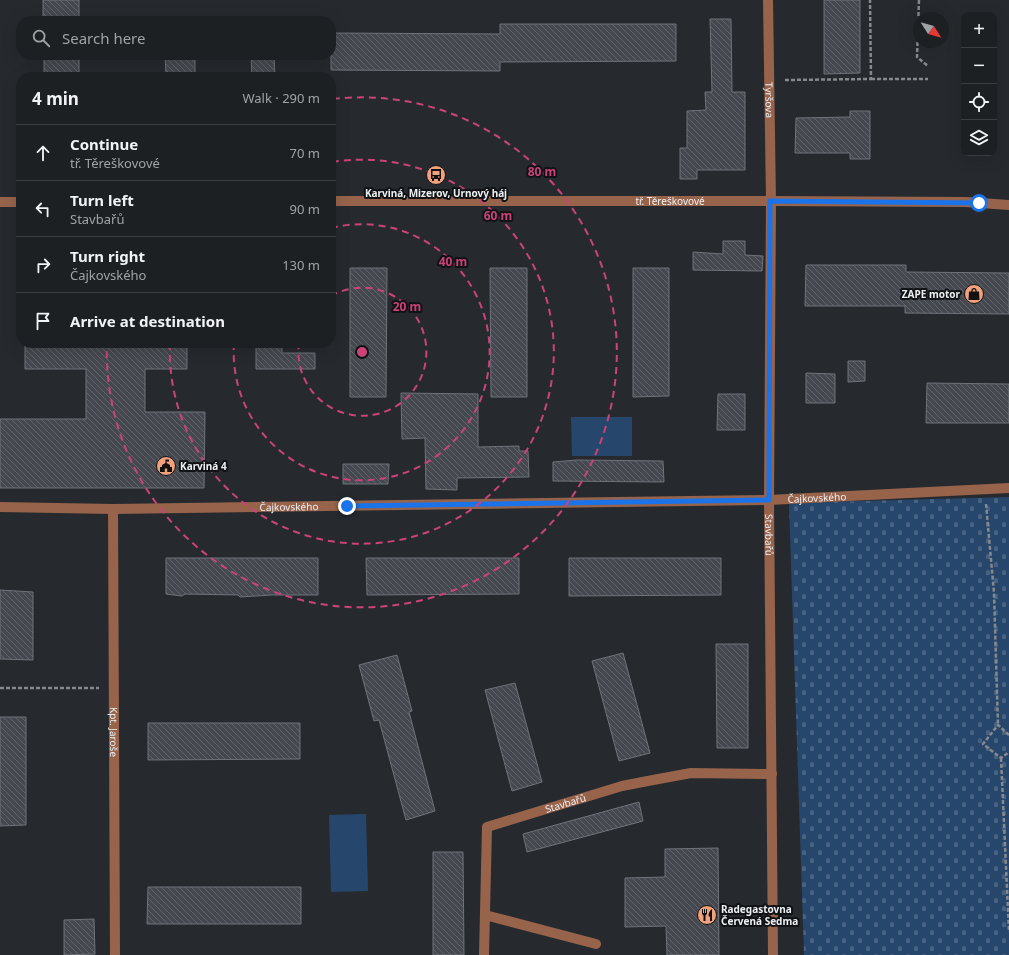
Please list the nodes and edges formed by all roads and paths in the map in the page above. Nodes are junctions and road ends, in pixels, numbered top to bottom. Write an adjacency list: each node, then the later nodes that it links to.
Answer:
1 (768, 0): 7 (street, Tyršova)
2 (870, 0): 5 (path)
3 (919, 0): 4 (path)
4 (928, 66)
5 (871, 79): 6 (path); 7 (path)
6 (928, 79)
7 (769, 80): 9 (street, Tyršova)
8 (336, 201): 9 (street, tř. Těreškovové)
9 (770, 201): 12 (street, tř. Těreškovové); 15 (street, Stavbařů)
10 (0, 202): 11 (street)
11 (16, 202)
12 (1009, 205)
13 (1009, 488): 14 (street, Čajkovského)
14 (985, 490): 15 (street, Čajkovského); 20 (path)
15 (769, 500): 17 (street, Čajkovského); 24 (street, Stavbařů)
16 (0, 507): 17 (street, Čajkovského)
17 (113, 509): 19 (street, Kpt. Jaroše)
18 (0, 688): 19 (path)
19 (114, 689): 28 (street, Kpt. Jaroše)
20 (998, 725): 21 (path); 23 (path)
21 (1009, 735)
22 (1009, 752): 23 (path)
23 (1001, 758): 26 (path)
24 (772, 774): 25 (street, Stavbařů); 30 (street, Stavbařů)
25 (485, 915): 27 (street); 29 (street, Stavbařů)
26 (1009, 932)
27 (596, 944)
28 (115, 955)
29 (484, 955)
30 (773, 955)

